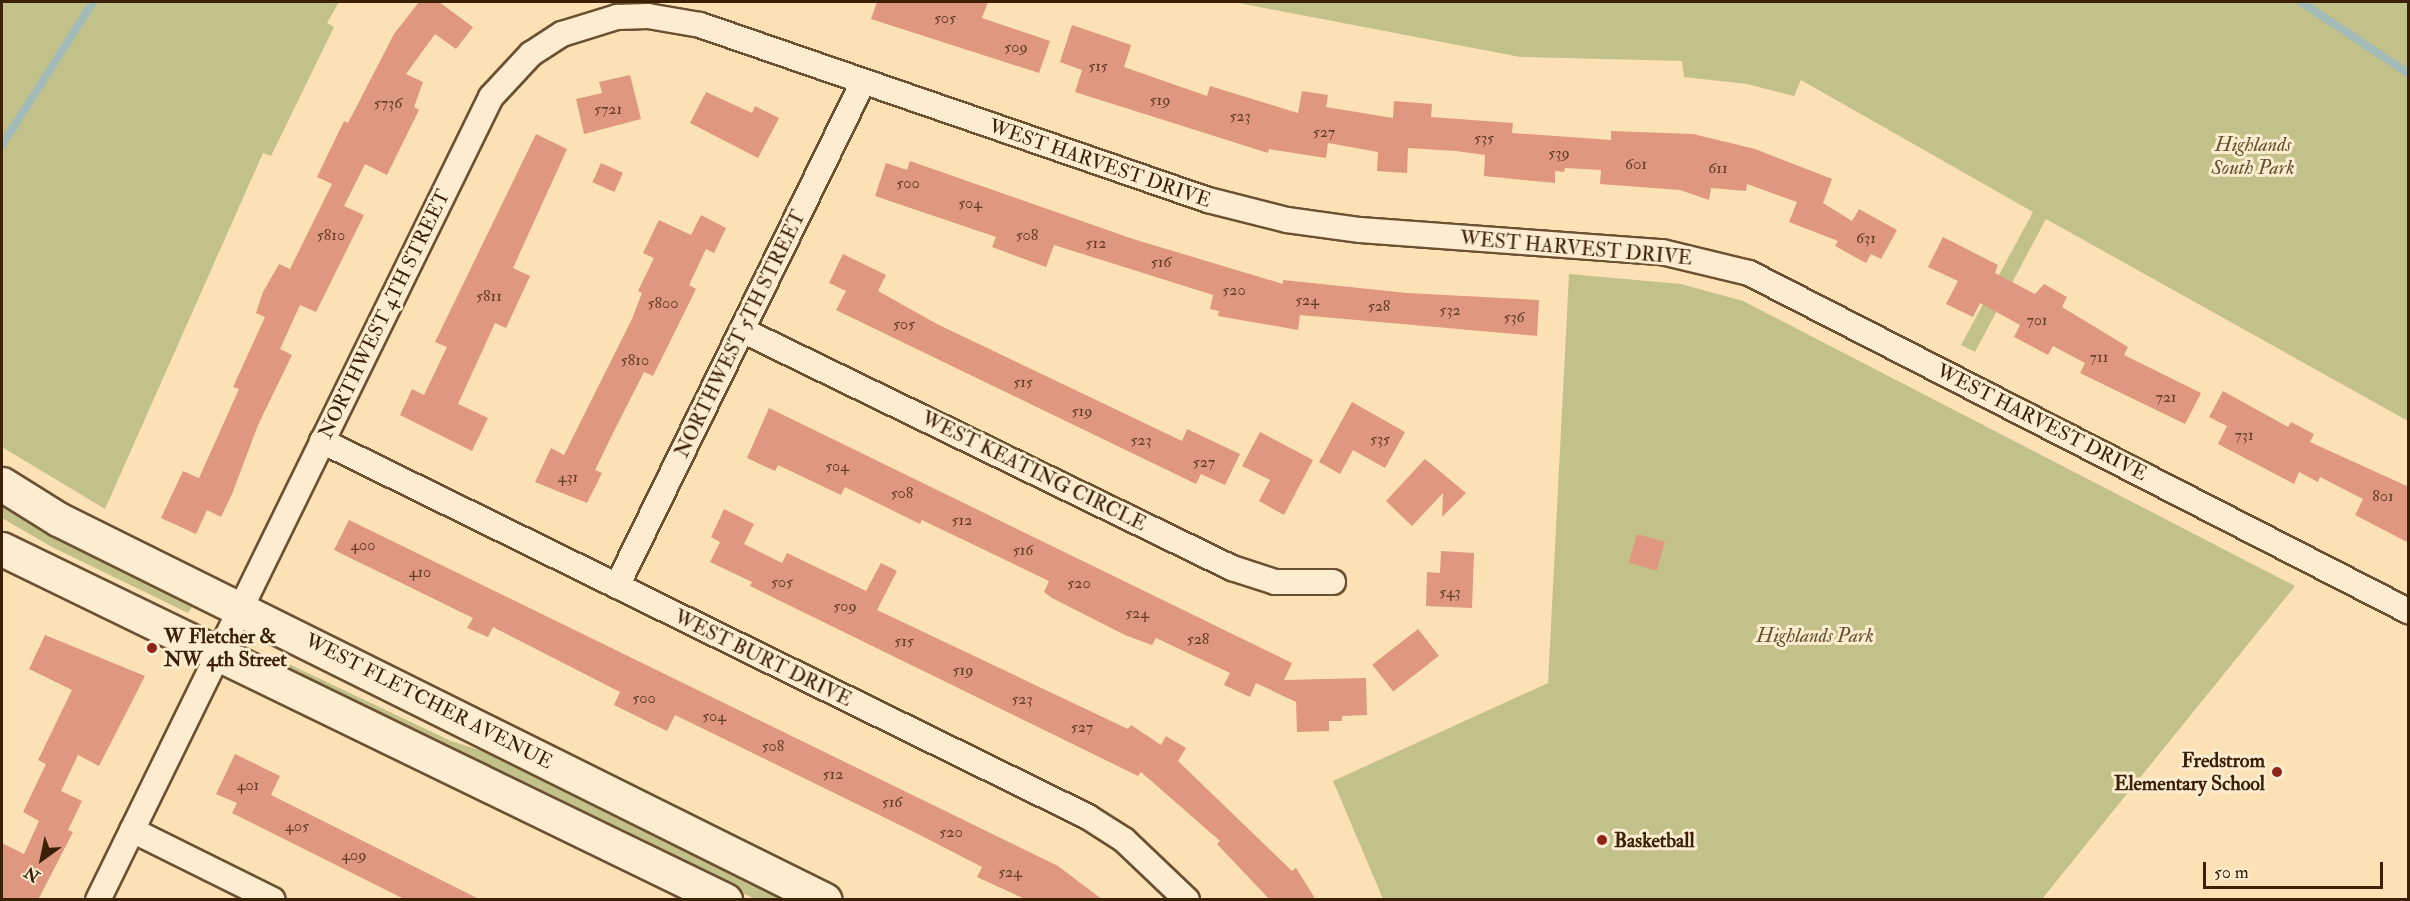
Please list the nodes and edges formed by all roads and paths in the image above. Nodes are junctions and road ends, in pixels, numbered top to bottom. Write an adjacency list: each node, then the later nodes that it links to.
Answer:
1 (863, 82): 2 (street, NORTHWEST 5TH STREET); 3 (street, NORTHWEST 4TH STREET); 9 (street, WEST HARVEST DRIVE)
2 (742, 330): 6 (street, WEST KEATING CIRCLE); 7 (street, NORTHWEST 5TH STREET)
3 (322, 441): 7 (street, WEST BURT DRIVE); 8 (street, NORTHWEST 4TH STREET)
4 (2, 484): 8 (main road, WEST FLETCHER AVENUE)
5 (2, 549): 10 (main road)
6 (1333, 582)
7 (617, 586): 16 (street, WEST BURT DRIVE)
8 (240, 606): 10 (street, NORTHWEST 4TH STREET); 15 (main road, WEST FLETCHER AVENUE)
9 (2409, 611)
10 (216, 656): 11 (street, NORTHWEST 4TH STREET); 14 (main road)
11 (132, 830): 12 (street, NORTHWEST 4TH STREET); 13 (street)
12 (98, 900)
13 (273, 900)
14 (725, 900)
15 (825, 900)
16 (1187, 900)

